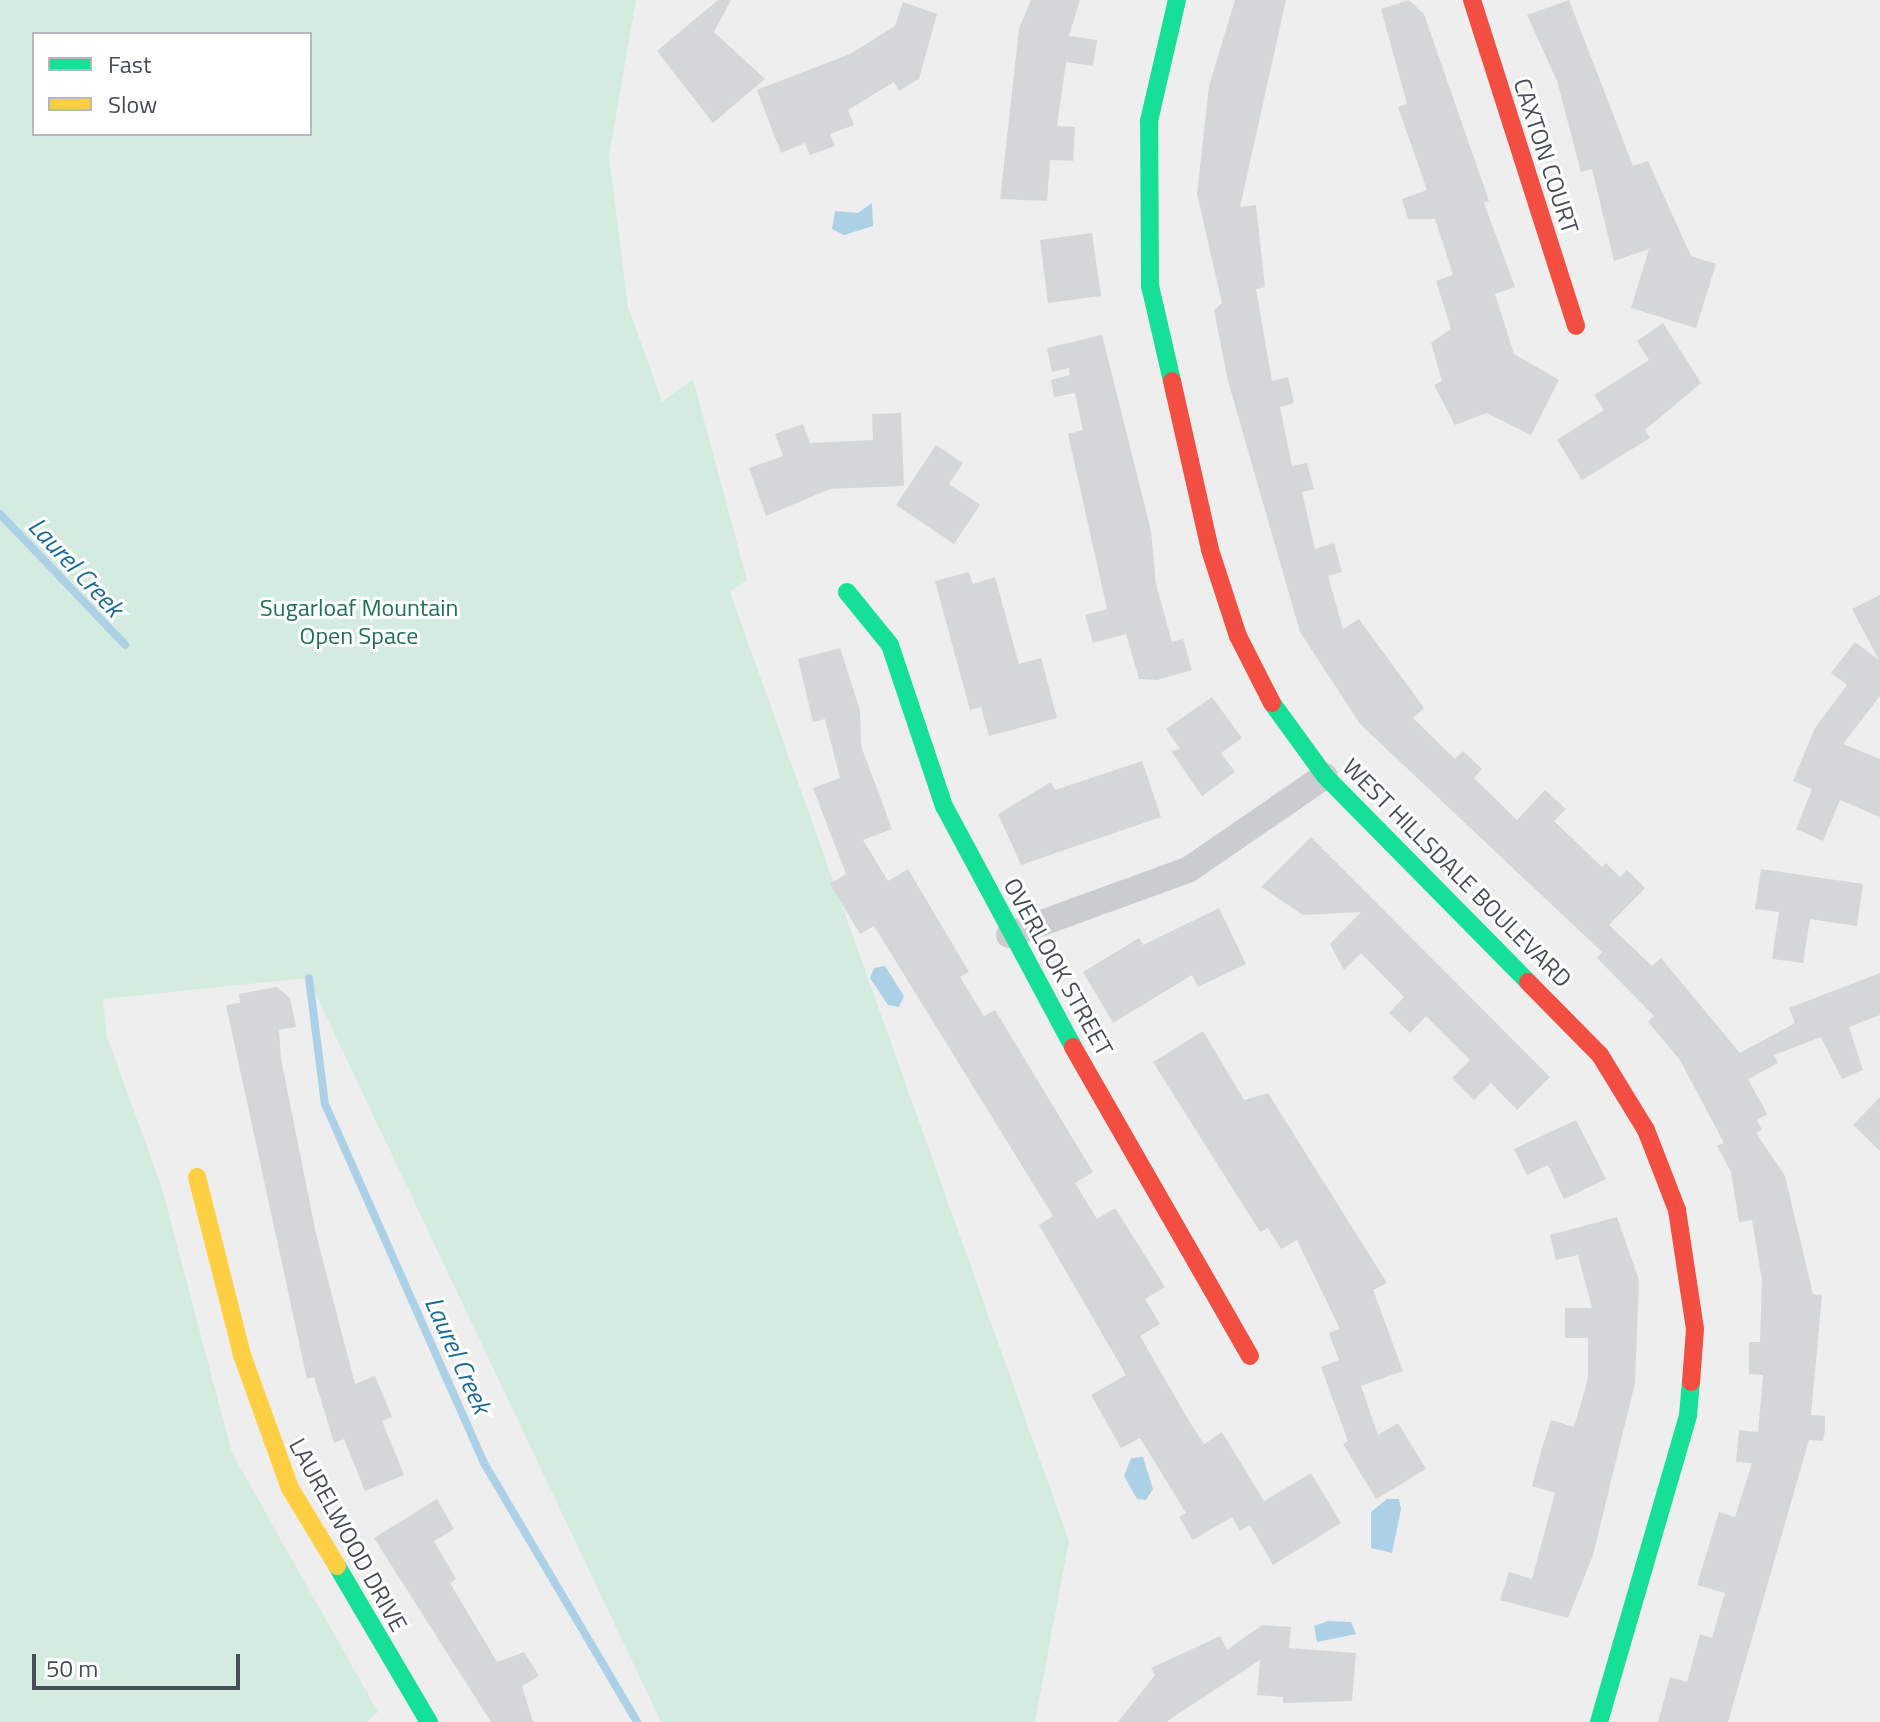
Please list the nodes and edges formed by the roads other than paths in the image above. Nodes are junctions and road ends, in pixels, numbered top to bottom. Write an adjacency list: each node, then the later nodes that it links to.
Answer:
1 (1177, 0): 5 (main road, WEST HILLSDALE BOULEVARD)
2 (1472, 0): 3 (main road, CAXTON COURT)
3 (1576, 326)
4 (847, 592): 6 (main road, OVERLOOK STREET)
5 (1325, 776): 6 (street); 10 (main road, WEST HILLSDALE BOULEVARD)
6 (1009, 935): 8 (main road, OVERLOOK STREET)
7 (197, 1177): 9 (main road, LAURELWOOD DRIVE)
8 (1250, 1356)
9 (429, 1722)
10 (1599, 1722)

